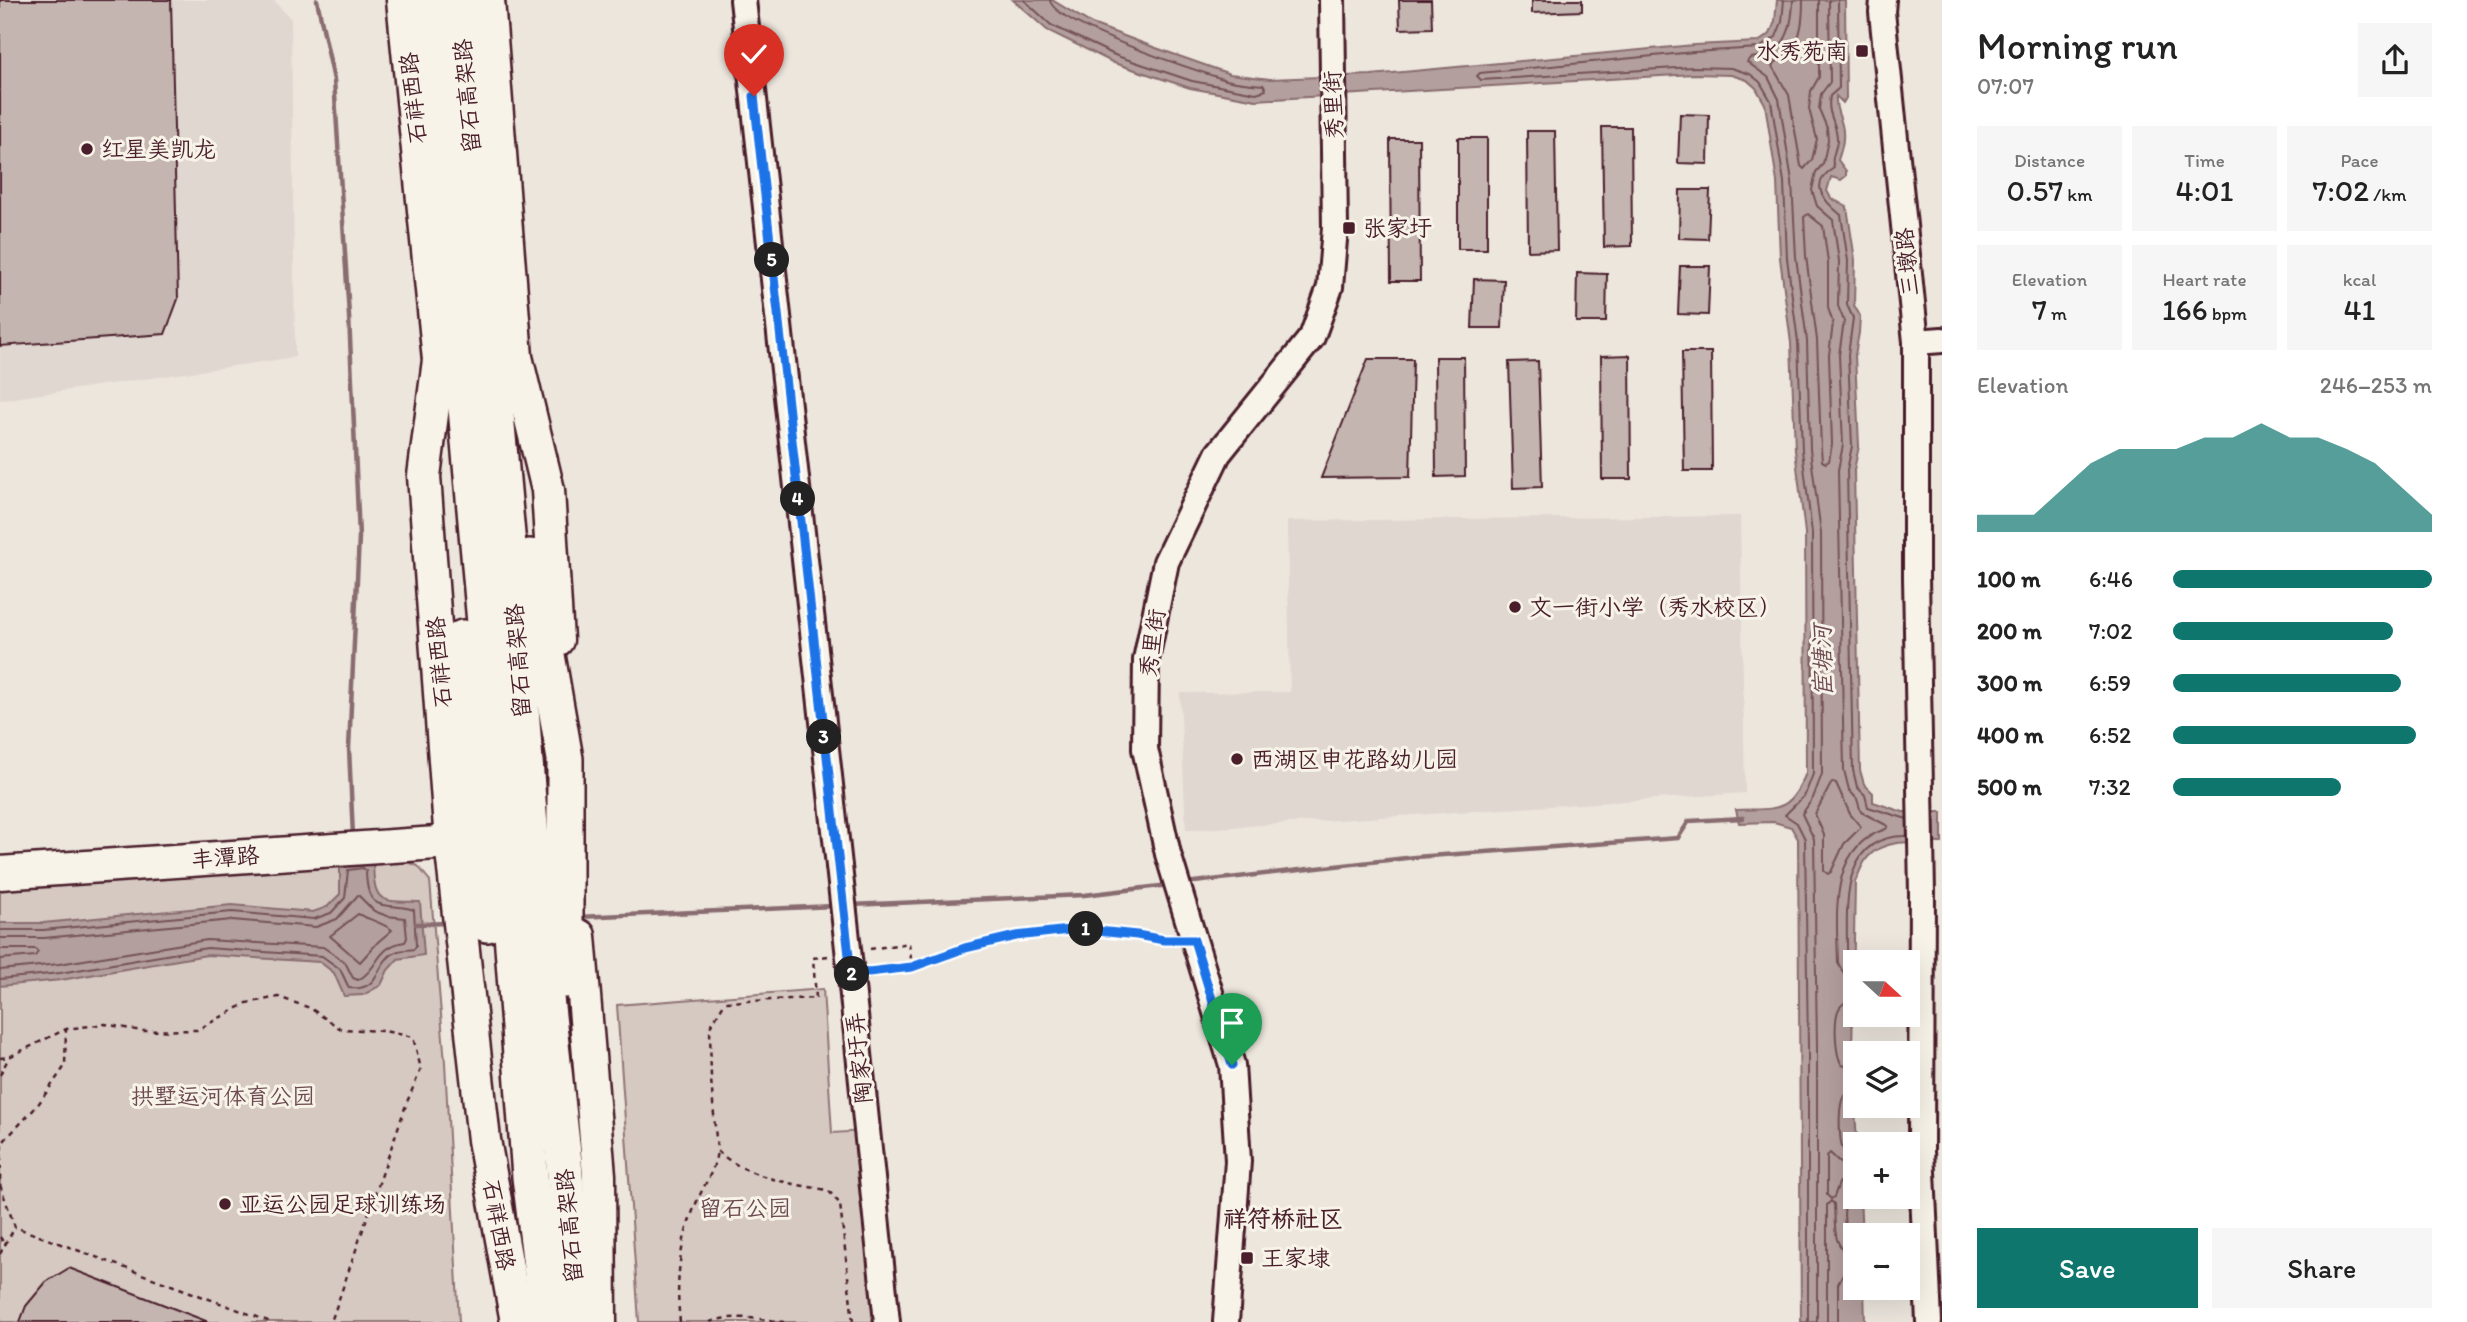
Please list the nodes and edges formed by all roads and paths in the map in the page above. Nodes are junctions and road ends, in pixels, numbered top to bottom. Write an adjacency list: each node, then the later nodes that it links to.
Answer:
1 (403, 0): 10 (main road, 石祥西路)
2 (430, 0): 10 (highway, 留石高架路)
3 (457, 0): 10 (highway, 留石高架路)
4 (488, 0): 11 (main road)
5 (743, 0): 23 (street, 陶家圩弄, bridge)
6 (1332, 0): 17 (street, 秀里街)
7 (1883, 0): 9 (street, 三墩路)
8 (1942, 340): 9 (street)
9 (1916, 342): 50 (street, 三墩路)
10 (463, 349): 11 (highway); 13 (highway); 13 (main road, 石祥西路); 16 (highway, 留石高架路)
11 (565, 759): 16 (highway)
12 (352, 840): 13 (main road, 丰潭路); 14 (main road, 丰潭路); 15 (main road, 丰潭路)
13 (461, 840): 16 (highway)
14 (0, 855)
15 (0, 873)
16 (516, 909): 19 (highway); 20 (highway); 24 (highway, 留石高架路)
17 (1192, 935): 22 (path); 49 (street, 秀里街)
18 (909, 943): 22 (path)
19 (572, 951): 30 (highway); 43 (main road)
20 (479, 956): 31 (highway); 40 (main road, 石祥西路)
21 (813, 958): 29 (path)
22 (912, 967): 23 (path)
23 (850, 970): 48 (street, 陶家圩弄)
24 (531, 996): 30 (highway, 留石高架路); 31 (highway, 留石高架路)
25 (66, 1029): 26 (path); 32 (path); 39 (path)
26 (9, 1056): 27 (path); 28 (path)
27 (0, 1058)
28 (0, 1074)
29 (717, 1152): 44 (path); 47 (path)
30 (572, 1174): 42 (highway)
31 (520, 1177): 41 (highway)
32 (0, 1180)
33 (0, 1185): 34 (path)
34 (15, 1227): 36 (path); 38 (path)
35 (0, 1237): 36 (path)
36 (5, 1245): 37 (path)
37 (0, 1254)
38 (271, 1322)
39 (331, 1322)
40 (517, 1322)
41 (546, 1322)
42 (578, 1322)
43 (600, 1322)
44 (680, 1322)
45 (710, 1322): 46 (path)
46 (784, 1322)
47 (853, 1322)
48 (887, 1322)
49 (1226, 1322)
50 (1929, 1322)

